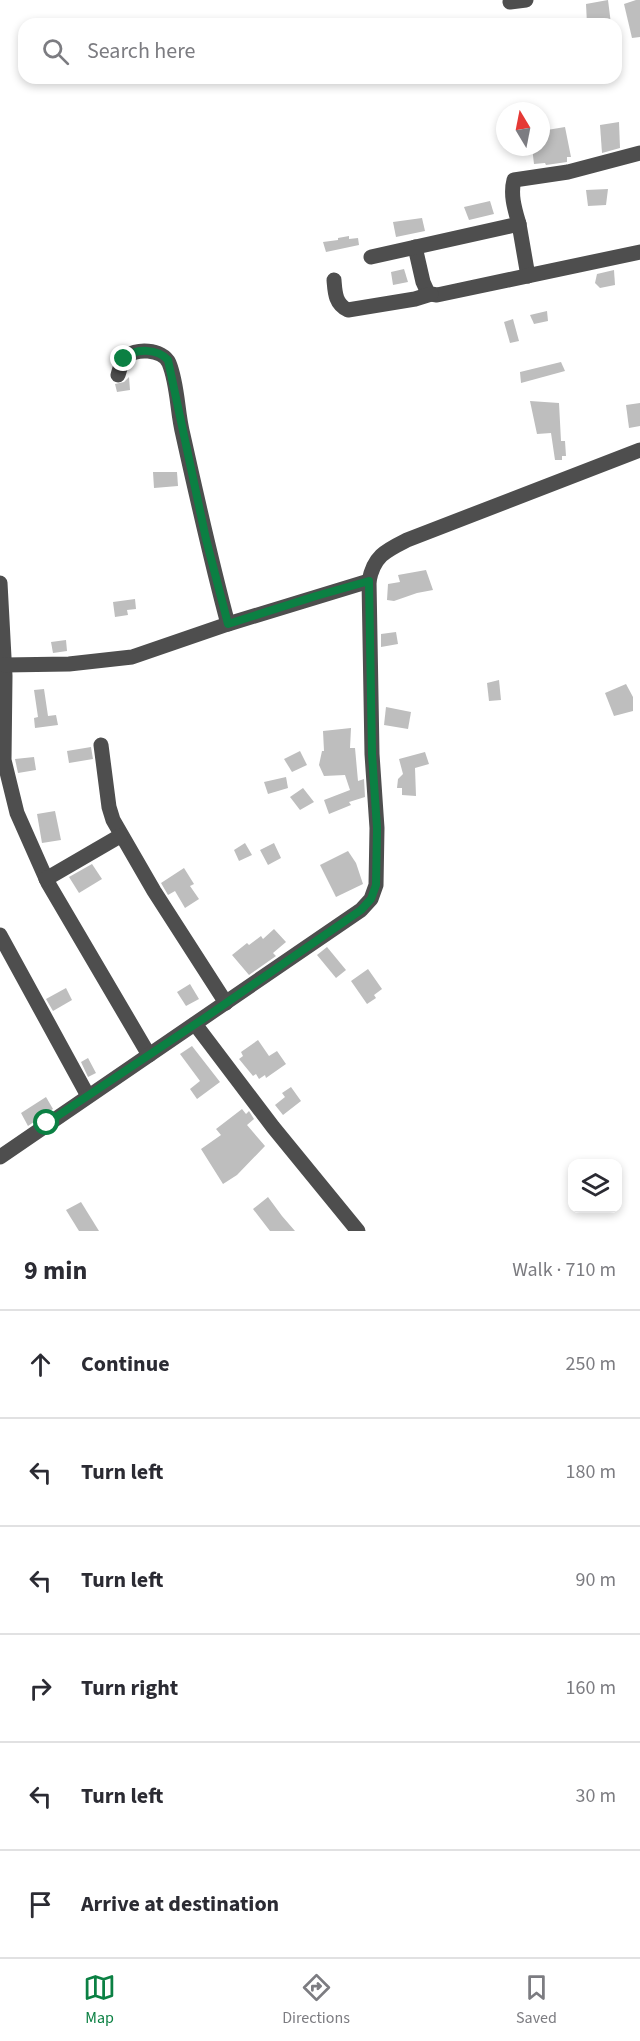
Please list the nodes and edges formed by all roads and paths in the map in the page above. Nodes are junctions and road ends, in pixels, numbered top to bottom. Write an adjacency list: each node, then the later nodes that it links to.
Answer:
1 (526, 0): 2 (street)
2 (510, 2)
3 (640, 153): 4 (street)
4 (519, 224): 5 (street); 8 (street)
5 (416, 247): 7 (street); 10 (street)
6 (640, 252): 8 (street)
7 (371, 256)
8 (528, 276): 10 (street)
9 (333, 280): 10 (street)
10 (431, 294)
11 (118, 375): 15 (street)
12 (640, 450): 13 (street)
13 (369, 581): 15 (street); 22 (street)
14 (0, 583): 16 (street)
15 (228, 624): 16 (street)
16 (4, 665): 17 (street)
17 (2, 685): 20 (street)
18 (101, 745): 19 (street)
19 (120, 836): 20 (street); 22 (street)
20 (46, 879): 24 (street)
21 (0, 935): 25 (street)
22 (226, 1003): 23 (street)
23 (195, 1024): 24 (street); 27 (street)
24 (149, 1055): 25 (street)
25 (88, 1096): 26 (street)
26 (0, 1157)
27 (358, 1231)

